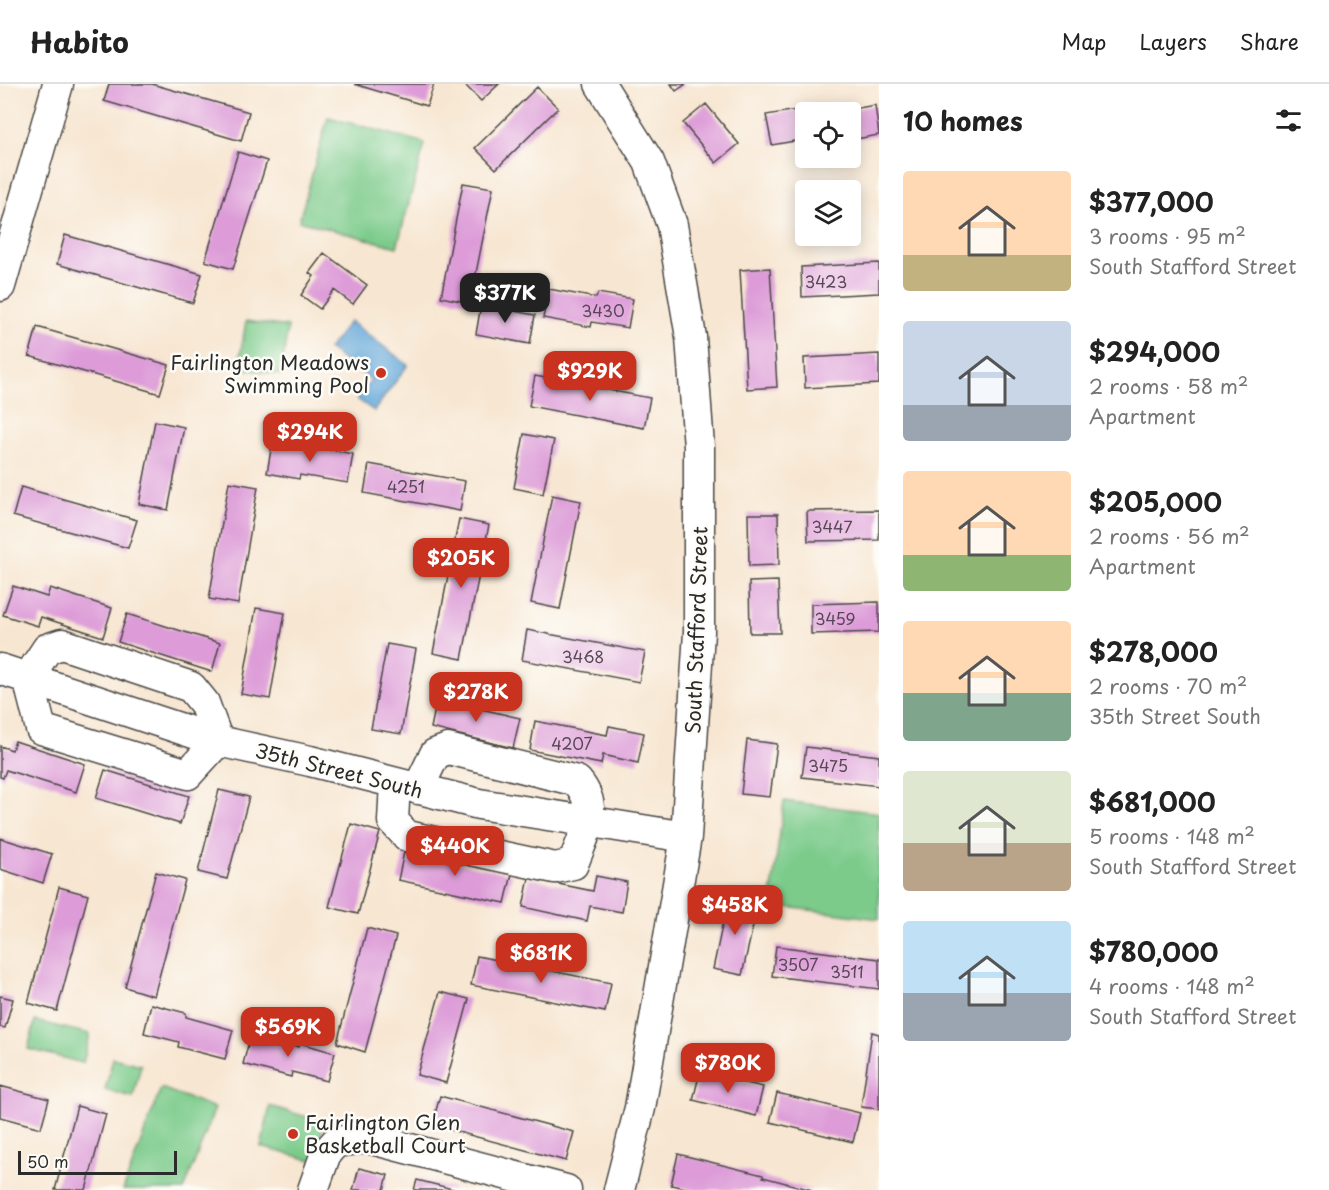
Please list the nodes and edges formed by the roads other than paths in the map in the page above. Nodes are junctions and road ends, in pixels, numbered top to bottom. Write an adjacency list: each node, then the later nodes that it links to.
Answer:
1 (58, 84): 3 (street)
2 (600, 84): 9 (street, South Stafford Street)
3 (0, 286)
4 (0, 669): 5 (street, 35th Street South)
5 (28, 678): 6 (street, 35th Street South); 6 (street); 6 (street)
6 (218, 741): 7 (street, 35th Street South)
7 (407, 786): 8 (street, 35th Street South); 8 (street); 8 (street)
8 (589, 822): 9 (street, 35th Street South)
9 (686, 837): 12 (street, South Stafford Street)
10 (313, 1190): 11 (street)
11 (566, 1190)
12 (619, 1190)

